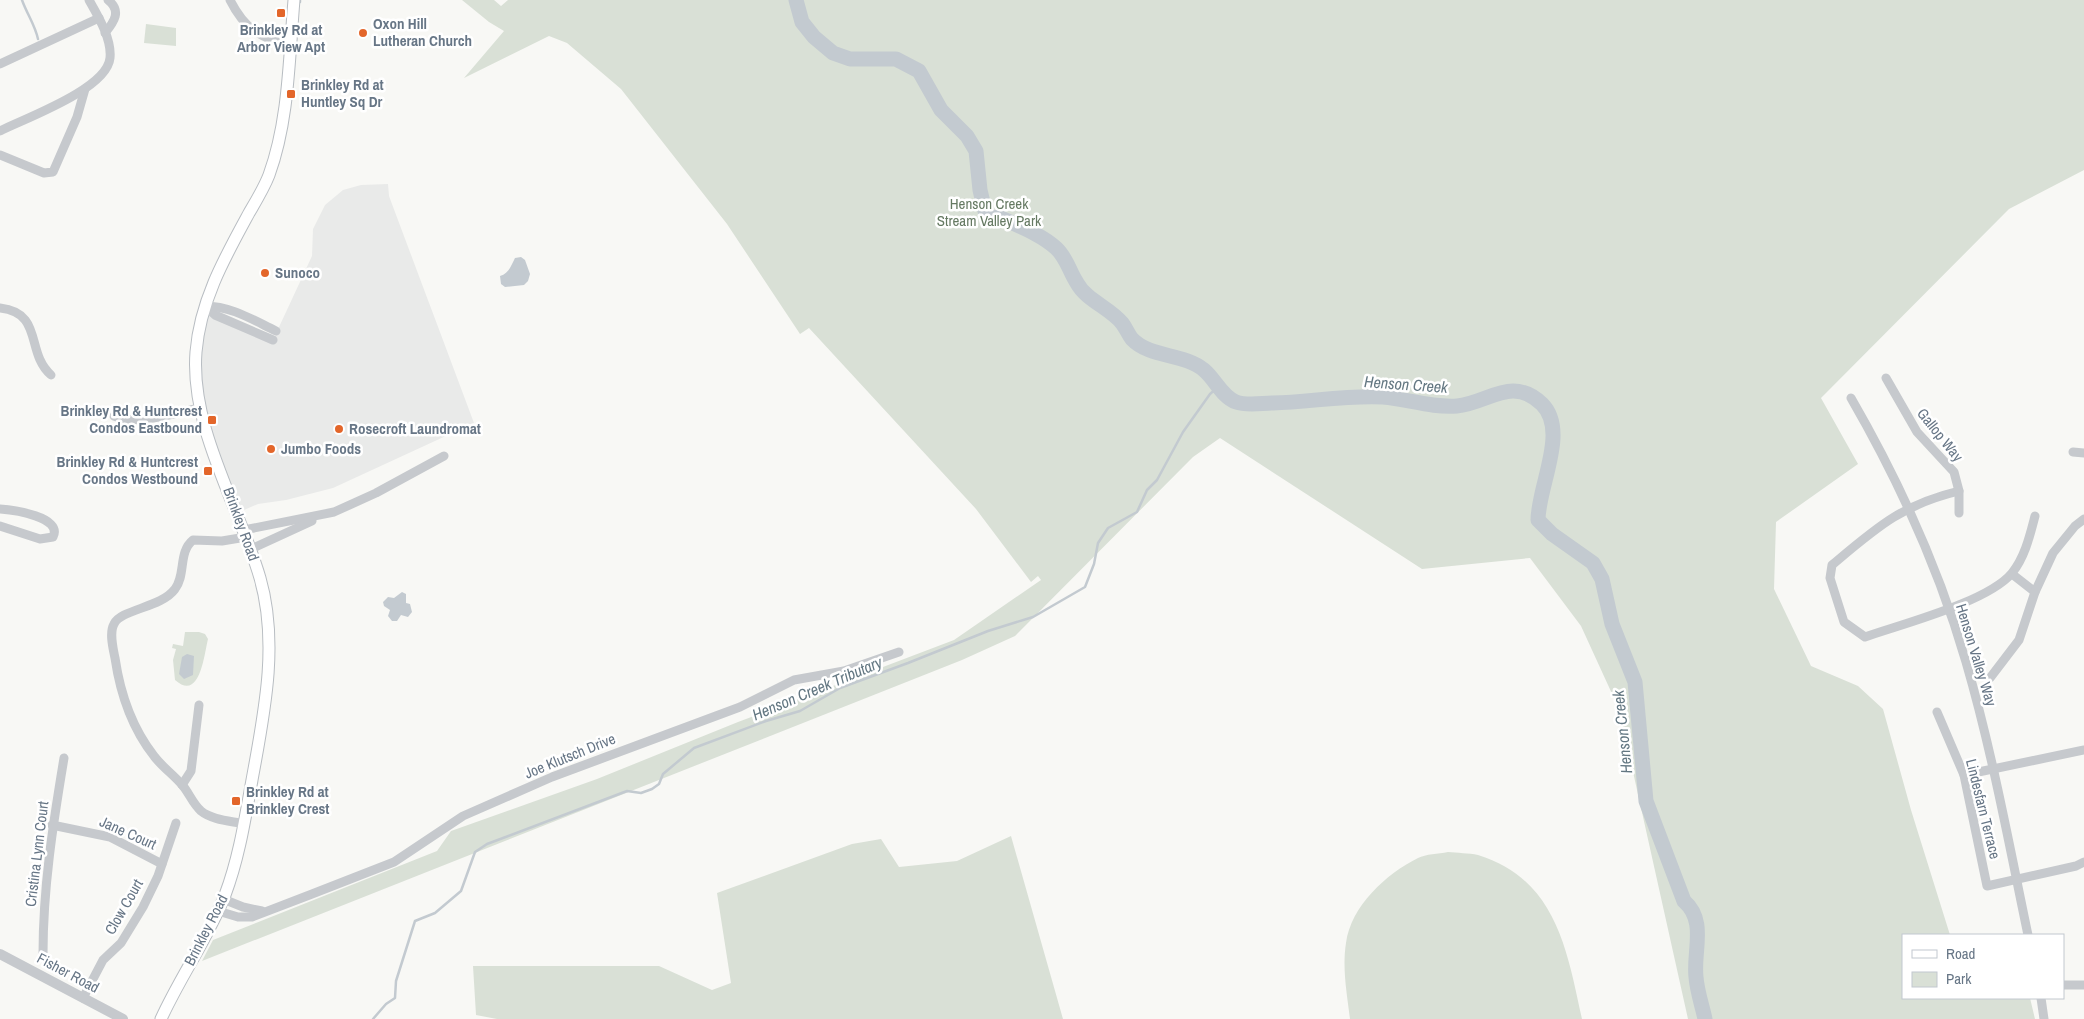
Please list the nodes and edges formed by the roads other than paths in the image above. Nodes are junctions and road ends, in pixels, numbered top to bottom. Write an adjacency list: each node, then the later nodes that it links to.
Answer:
1 (89, 0): 5 (street)
2 (108, 0): 6 (street)
3 (230, 0): 7 (street)
4 (294, 0): 7 (main road, Brinkley Road)
5 (99, 18): 6 (street); 8 (street)
6 (105, 33): 9 (street)
7 (290, 46): 12 (main road, Brinkley Road)
8 (0, 64)
9 (85, 89): 10 (street); 11 (street)
10 (0, 131)
11 (0, 155)
12 (205, 306): 14 (street); 18 (main road, Brinkley Road)
13 (0, 308): 15 (street)
14 (274, 336)
15 (51, 375)
16 (1886, 378): 23 (street, Gallop Way)
17 (1850, 398): 24 (street, Henson Valley Way)
18 (200, 408): 19 (street); 31 (main road, Brinkley Road)
19 (114, 416)
20 (2073, 452): 21 (street)
21 (2084, 454)
22 (444, 456): 27 (street)
23 (1959, 491): 24 (street); 26 (street, Gallop Way)
24 (1908, 508): 35 (street, Henson Valley Way); 35 (street)
25 (0, 509): 30 (street)
26 (1959, 513)
27 (323, 515): 31 (street); 32 (street)
28 (2035, 516): 33 (street)
29 (2084, 519): 34 (street)
30 (0, 526)
31 (245, 533): 32 (main road, Brinkley Road); 44 (street)
32 (251, 550): 47 (main road, Brinkley Road)
33 (2012, 574): 34 (street); 35 (street)
34 (2035, 592): 37 (street)
35 (1948, 608): 42 (street, Henson Valley Way)
36 (899, 652): 53 (street, Joe Klutsch Drive)
37 (1990, 678)
38 (199, 705): 44 (street)
39 (1937, 712): 43 (street, Lindesfarn Terrace)
40 (2084, 750): 42 (street)
41 (64, 758): 46 (street, Cristina Lynn Court)
42 (1992, 769): 43 (street); 50 (street, Henson Valley Way)
43 (1964, 776): 50 (street, Lindesfarn Terrace)
44 (182, 785): 47 (street)
45 (176, 823): 49 (street, Clow Court)
46 (52, 824): 49 (street, Jane Court); 56 (street, Cristina Lynn Court)
47 (244, 824): 51 (main road, Brinkley Road)
48 (2084, 862): 50 (street)
49 (162, 864): 59 (street, Clow Court)
50 (2016, 880): 54 (street, Henson Valley Way)
51 (223, 899): 52 (main road, Brinkley Road); 53 (street)
52 (218, 911): 53 (street, Joe Klutsch Drive); 62 (main road, Brinkley Road)
53 (262, 911)
54 (2028, 934)
55 (0, 954): 59 (street, Fisher Road)
56 (43, 954)
57 (2064, 985): 58 (street)
58 (2084, 985)
59 (83, 998): 61 (street, Fisher Road)
60 (2041, 999): 63 (street)
61 (123, 1019)
62 (161, 1019)
63 (2044, 1019)

